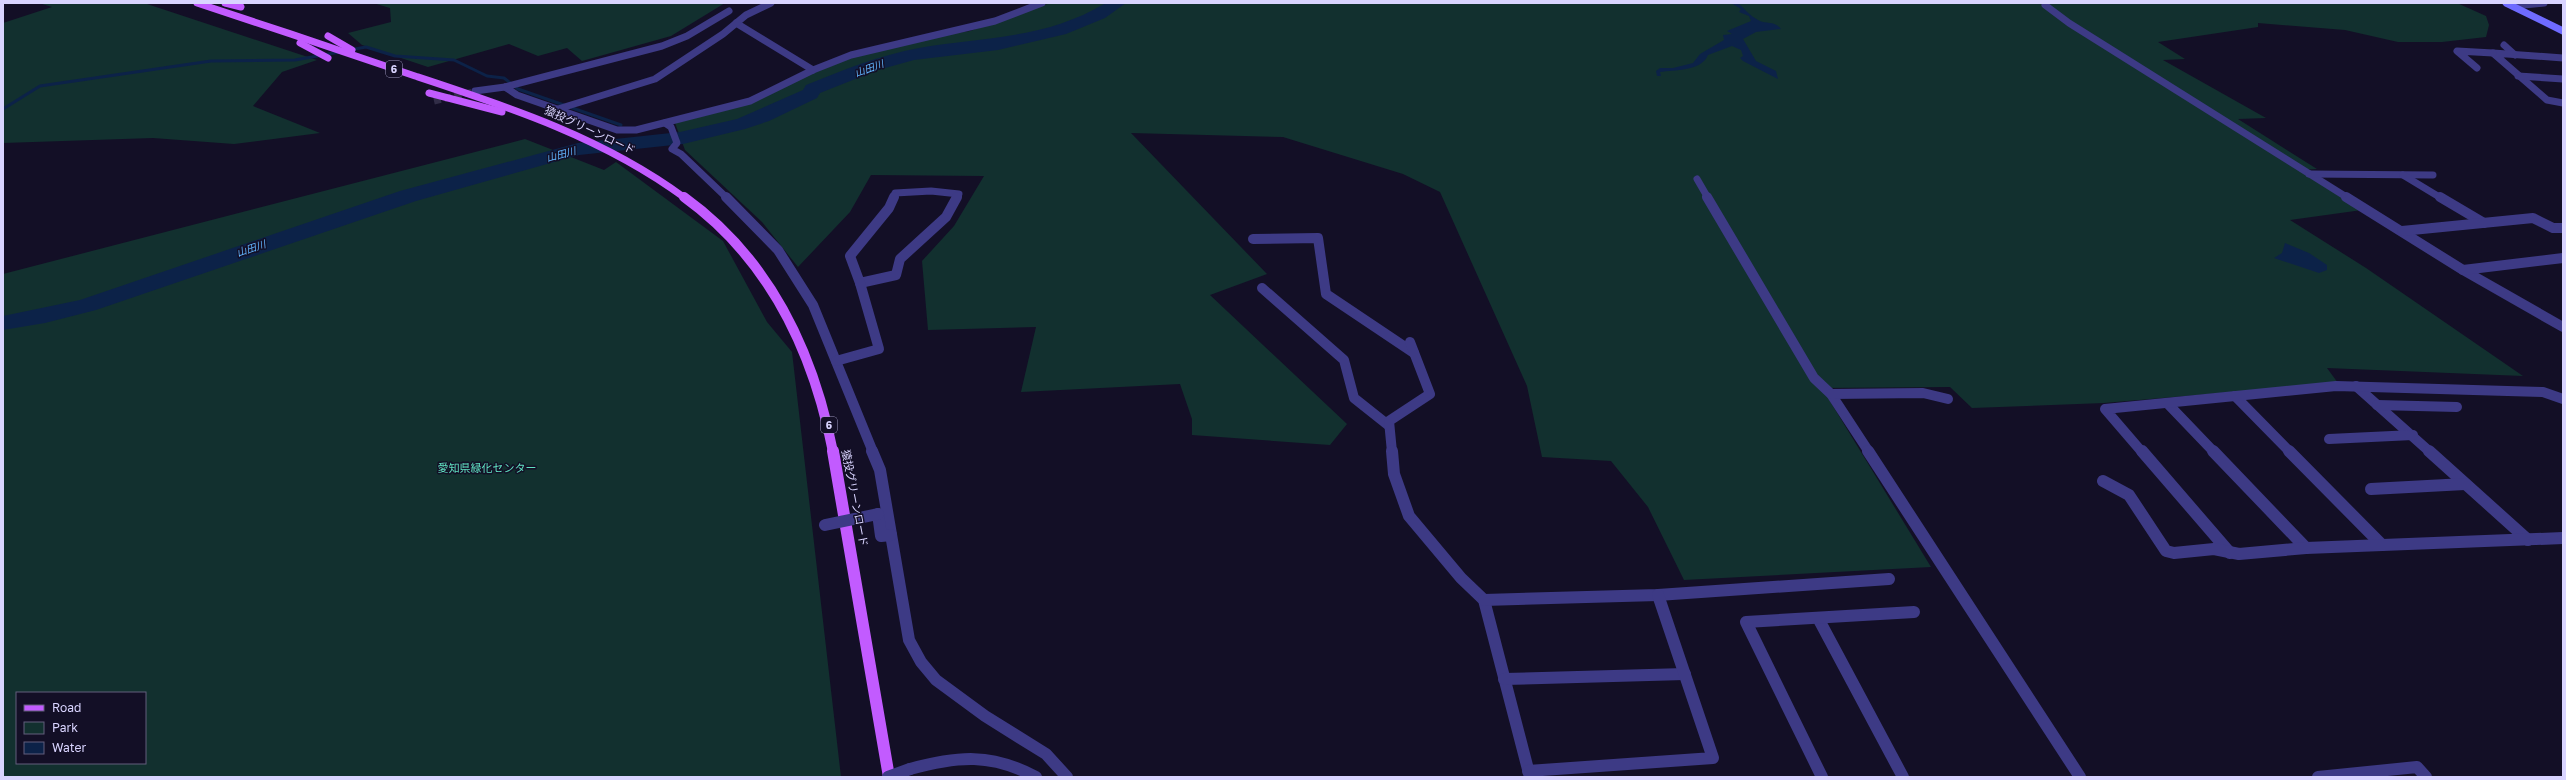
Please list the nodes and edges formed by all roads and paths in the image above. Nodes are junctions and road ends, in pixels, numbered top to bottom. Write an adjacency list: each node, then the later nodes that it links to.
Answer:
1 (196, 3): 17 (main road); 23 (main road, 猿投グリーンロード / 6)
2 (225, 3): 9 (main road)
3 (771, 3): 11 (street)
4 (1042, 3): 20 (street)
5 (2506, 3): 8 (main road)
6 (2544, 3): 8 (street)
7 (2045, 5): 31 (street)
8 (2513, 6): 12 (main road)
9 (241, 7)
10 (729, 12): 24 (street)
11 (736, 23): 20 (street); 28 (street)
12 (2563, 31)
13 (328, 36): 23 (main road)
14 (2504, 45): 16 (street)
15 (2493, 53): 16 (street); 19 (street); 21 (street)
16 (2515, 55): 18 (street)
17 (328, 58)
18 (2563, 58)
19 (2477, 68)
20 (813, 70): 29 (street)
21 (2518, 76): 22 (street); 27 (street)
22 (2563, 79)
23 (448, 86): 30 (main road, 猿投グリーンロード / 6)
24 (505, 87): 25 (street); 28 (street)
25 (475, 91)
26 (429, 93): 30 (main road)
27 (2563, 103)
28 (558, 109): 29 (street)
29 (665, 123): 46 (street)
30 (558, 127): 76 (main road, 猿投グリーンロード / 6)
31 (2309, 174): 32 (street); 38 (street)
32 (2403, 174): 33 (street); 35 (street)
33 (2433, 175)
34 (1697, 179): 48 (street)
35 (2484, 223): 36 (street); 38 (street)
36 (2553, 228): 37 (street); 39 (street)
37 (2563, 228)
38 (2402, 231): 42 (street)
39 (2563, 236)
40 (1253, 239): 55 (street)
41 (2563, 258): 42 (street)
42 (2463, 270): 45 (street)
43 (860, 283): 43 (street); 46 (street)
44 (1262, 288): 55 (street)
45 (2563, 327)
46 (836, 361): 62 (street)
47 (2356, 386): 49 (street); 51 (street); 53 (street)
48 (1831, 394): 50 (street); 81 (street)
49 (2235, 396): 52 (street); 65 (street)
50 (1948, 399)
51 (2563, 399)
52 (2168, 404): 66 (street); 67 (street)
53 (2377, 405): 54 (street); 56 (street)
54 (2457, 408)
55 (1388, 425): 70 (street)
56 (2413, 435): 57 (street); 59 (street)
57 (2329, 439)
58 (2103, 481): 67 (street)
59 (2465, 484): 60 (street); 64 (street)
60 (2371, 489)
61 (825, 524): 62 (street, bridge)
62 (891, 535): 78 (street)
63 (2563, 538): 64 (street)
64 (2528, 540): 65 (street)
65 (2382, 545): 66 (street)
66 (2306, 548): 67 (street)
67 (2230, 553)
68 (1889, 579): 69 (street)
69 (1658, 595): 70 (street); 73 (street)
70 (1484, 600): 74 (street)
71 (1914, 612): 72 (street)
72 (1818, 618): 79 (street); 80 (street)
73 (1685, 674): 74 (street); 75 (street)
74 (1504, 679): 75 (street)
75 (1529, 774)
76 (888, 777): 77 (street, bridge)
77 (1036, 777)
78 (1067, 777)
79 (1822, 777)
80 (1903, 777)
81 (2080, 777)
82 (2318, 777): 83 (street)
83 (2426, 777)

